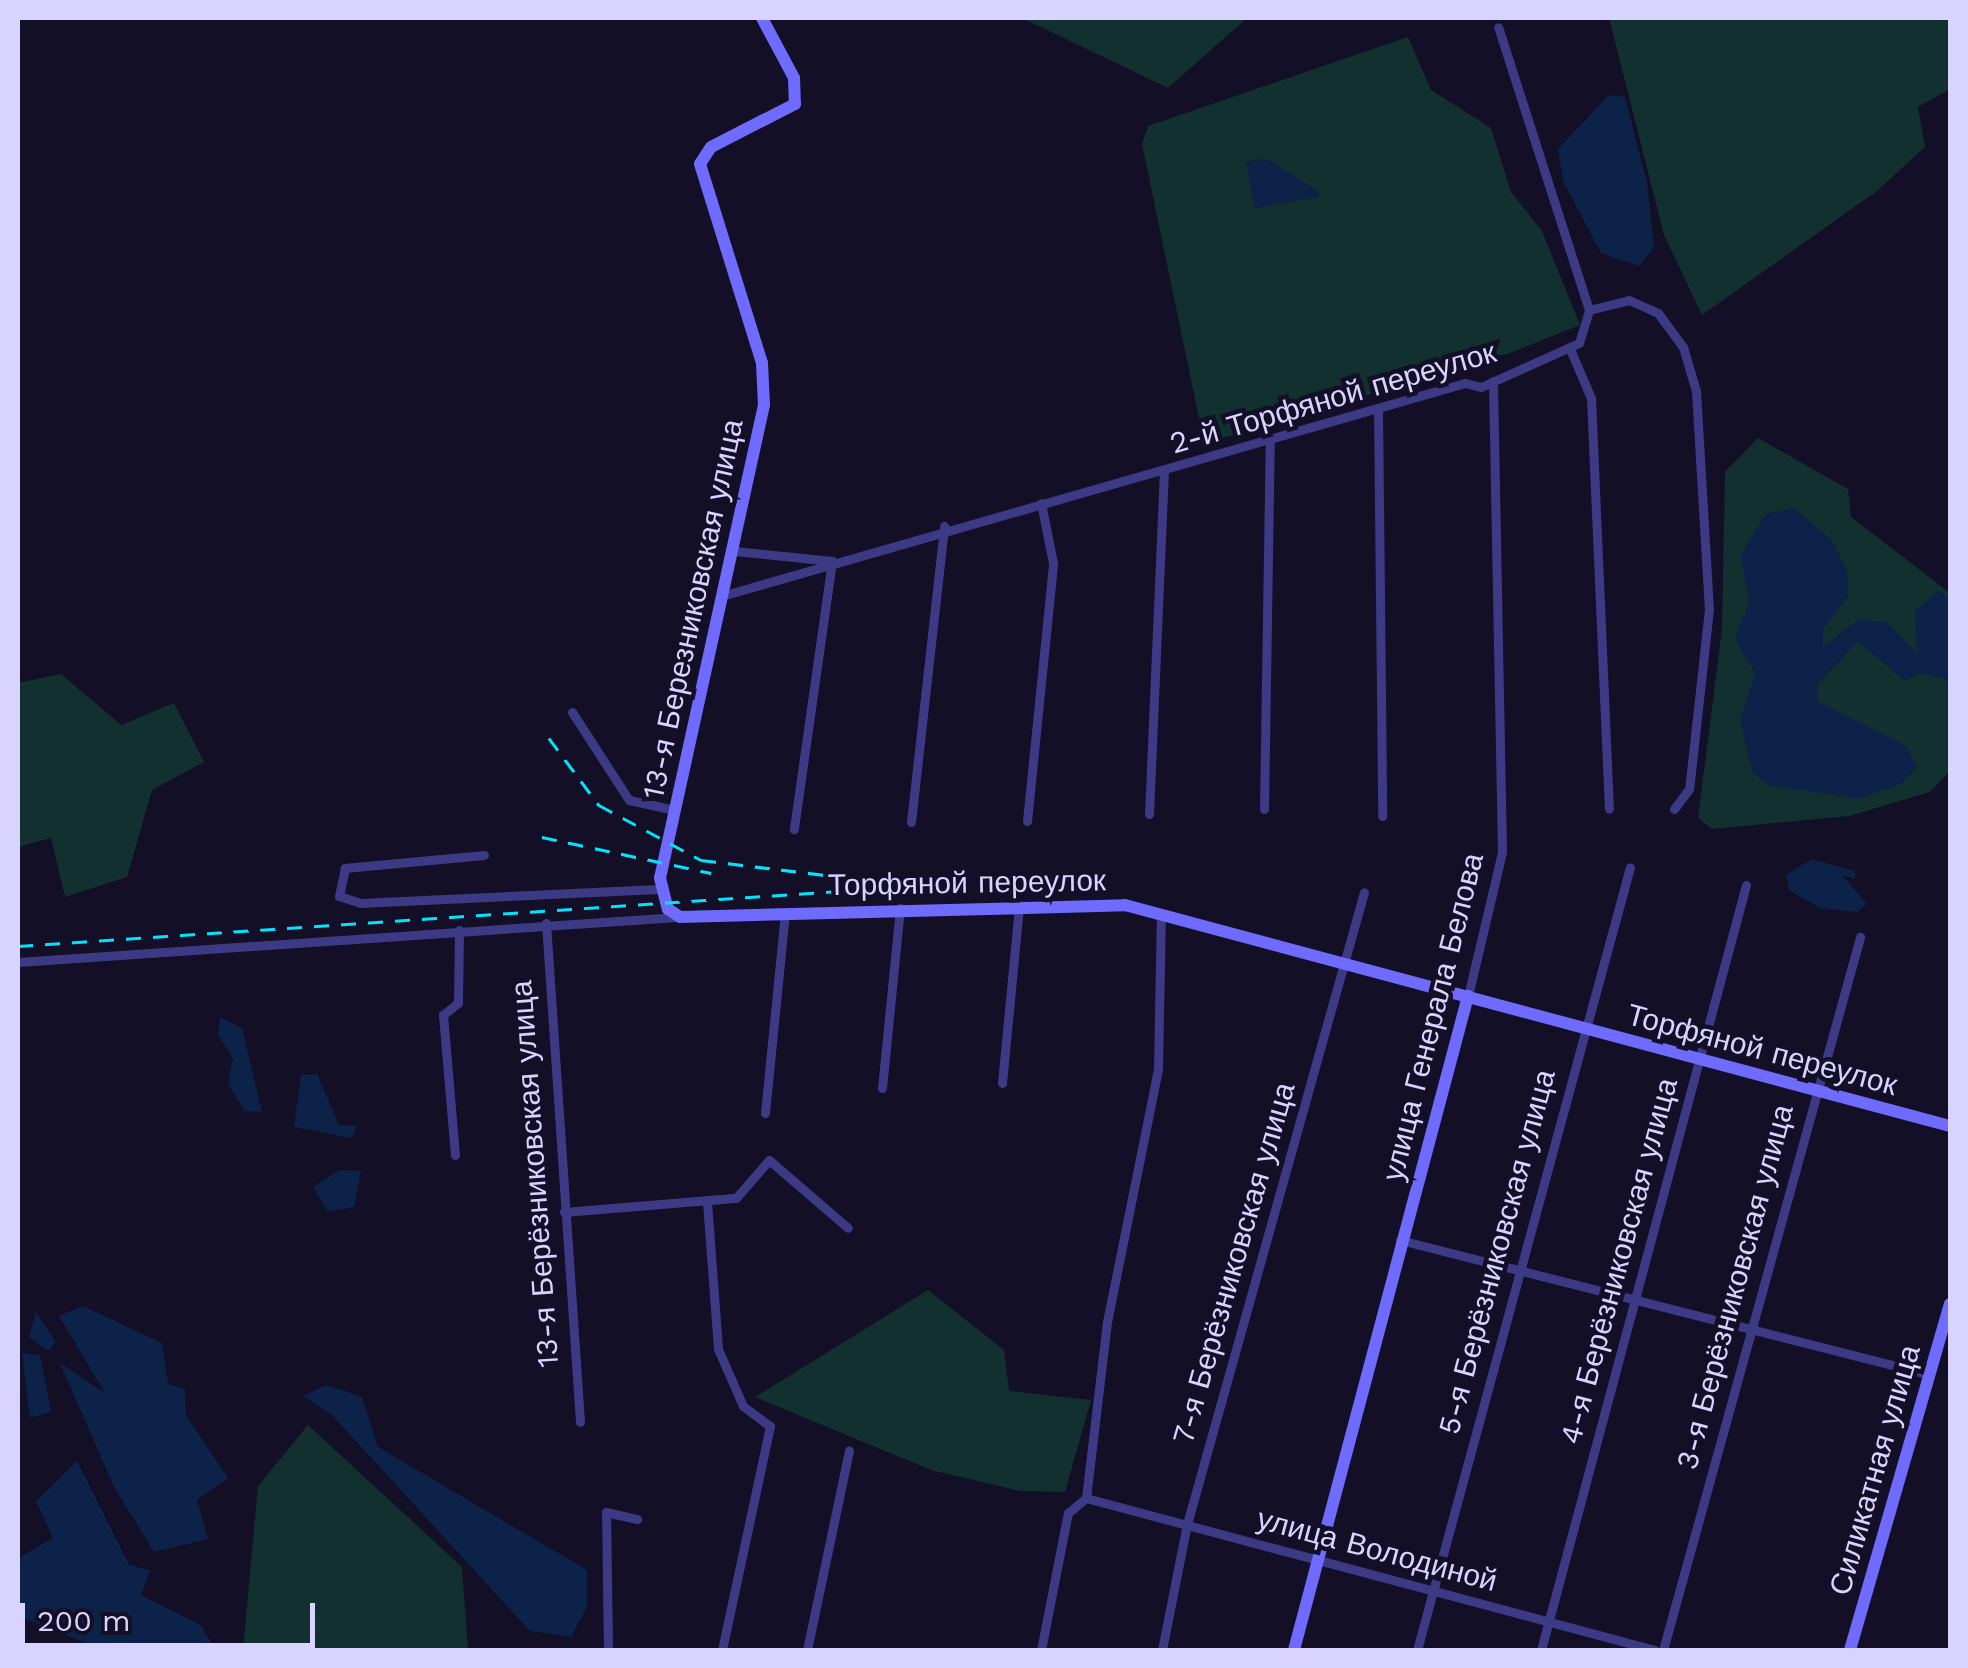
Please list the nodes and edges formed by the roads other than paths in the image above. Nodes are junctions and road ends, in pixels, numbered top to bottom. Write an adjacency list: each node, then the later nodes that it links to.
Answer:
1 (762, 18): 11 (street, 13-я Березниковская улица)
2 (1498, 27): 3 (street)
3 (1589, 310): 4 (street); 17 (street)
4 (1570, 349): 5 (street, 2-й Торфяной переулок); 16 (street)
5 (1493, 381): 6 (street, 2-й Торфяной переулок); 39 (street, улица Генерала Белова)
6 (1378, 408): 7 (street, 2-й Торфяной переулок); 20 (street)
7 (1270, 439): 8 (street, 2-й Торфяной переулок); 15 (street)
8 (1164, 471): 9 (street, 2-й Торфяной переулок); 19 (street)
9 (1040, 502): 10 (street, 2-й Торфяной переулок); 21 (street)
10 (944, 526): 12 (street, 2-й Торфяной переулок); 22 (street)
11 (735, 551): 12 (street, 2-й Торфяной переулок); 13 (street, 13-я Березниковская улица)
12 (832, 561): 13 (street, 2-й Торфяной переулок); 23 (street)
13 (725, 595): 18 (street, 13-я Березниковская улица)
14 (572, 712): 18 (street)
15 (1264, 809)
16 (1608, 809)
17 (1674, 809)
18 (675, 810): 27 (street, 13-я Березниковская улица)
19 (1149, 814)
20 (1382, 816)
21 (1027, 821)
22 (911, 822)
23 (794, 829)
24 (484, 855): 27 (street)
25 (1630, 867): 40 (street, 5-я Берёзниковская улица)
26 (1746, 884): 41 (street, 4-я Берёзниковская улица)
27 (660, 890): 33 (street)
28 (1364, 892): 38 (street, 7-я Берёзниковская улица)
29 (1019, 902): 30 (street, Торфяной переулок); 31 (street, Торфяной переулок); 42 (street)
30 (900, 908): 32 (street, Торфяной переулок); 43 (street)
31 (1161, 912): 38 (street, Торфяной переулок); 59 (street)
32 (785, 913): 33 (street, Торфяной переулок); 45 (street)
33 (680, 917): 34 (street, Торфяной переулок)
34 (546, 923): 35 (street, Торфяной переулок); 49 (street, 13-я Берёзниковская улица)
35 (459, 930): 37 (street, Торфяной переулок); 47 (street)
36 (1860, 937): 44 (street, 3-я Берёзниковская улица)
37 (18, 962)
38 (1345, 962): 39 (street, Торфяной переулок); 61 (street, 7-я Берёзниковская улица)
39 (1468, 996): 40 (street, Торфяной переулок); 51 (street, улица Генерала Белова)
40 (1584, 1028): 41 (street, Торфяной переулок); 52 (street, 5-я Берёзниковская улица)
41 (1700, 1059): 44 (street, Торфяной переулок); 53 (street, 4-я Берёзниковская улица)
42 (1002, 1083)
43 (882, 1088)
44 (1813, 1089): 46 (street, Торфяной переулок); 55 (street, 3-я Берёзниковская улица)
45 (765, 1112)
46 (1950, 1126)
47 (455, 1155)
48 (707, 1202): 49 (street); 50 (street); 66 (street)
49 (564, 1212): 57 (street, 13-я Берёзниковская улица)
50 (848, 1228)
51 (1400, 1240): 52 (street); 62 (street, улица Генерала Белова)
52 (1519, 1269): 53 (street); 63 (street, 5-я Берёзниковская улица)
53 (1633, 1304): 55 (street); 64 (street, 4-я Берёзниковская улица)
54 (1950, 1304): 56 (street, Силикатная улица)
55 (1750, 1334): 56 (street); 73 (street, 3-я Берёзниковская улица)
56 (1928, 1374): 74 (street, Силикатная улица)
57 (580, 1422)
58 (849, 1450): 67 (street)
59 (1086, 1498): 61 (street, улица Володиной); 68 (street)
60 (637, 1519): 65 (street)
61 (1186, 1524): 62 (street, улица Володиной); 69 (street, 7-я Берёзниковская улица)
62 (1312, 1557): 63 (street, улица Володиной); 70 (street, улица Генерала Белова)
63 (1430, 1588): 64 (street, улица Володиной); 71 (street, 5-я Берёзниковская улица)
64 (1546, 1622): 72 (street, 4-я Берёзниковская улица); 73 (street, улица Володиной)
65 (612, 1650)
66 (722, 1650)
67 (808, 1650)
68 (1041, 1650)
69 (1162, 1650)
70 (1294, 1650)
71 (1418, 1650)
72 (1541, 1650)
73 (1659, 1650)
74 (1850, 1650)

